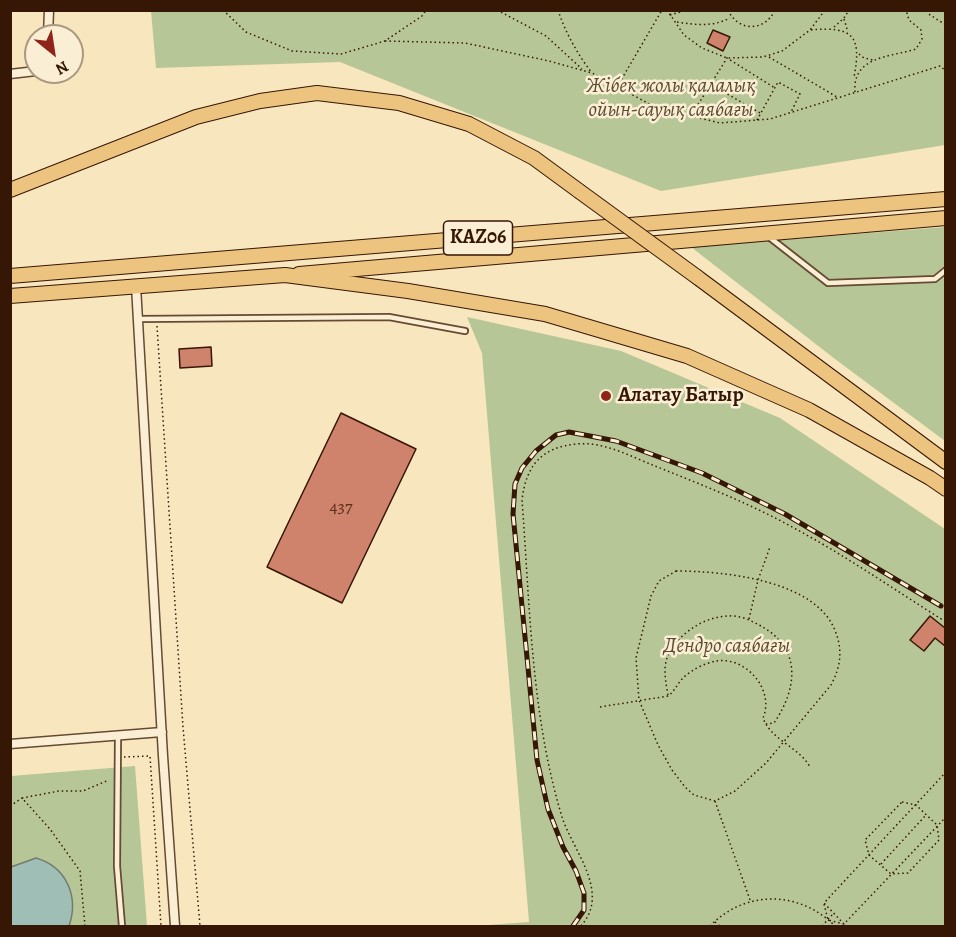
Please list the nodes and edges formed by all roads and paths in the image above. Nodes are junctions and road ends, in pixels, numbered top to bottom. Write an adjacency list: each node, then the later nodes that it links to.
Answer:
1 (223, 10): 22 (path)
2 (426, 10): 22 (path)
3 (497, 10): 30 (path)
4 (558, 10): 31 (path)
5 (662, 10): 34 (path)
6 (668, 10): 14 (path)
7 (687, 10): 14 (path)
8 (728, 10): 15 (path)
9 (775, 10): 15 (path)
10 (825, 10): 20 (path)
11 (849, 10): 16 (path)
12 (906, 10): 26 (path)
13 (929, 10): 18 (path)
14 (670, 16): 17 (path)
15 (731, 17): 17 (path)
16 (844, 18): 19 (path); 21 (path)
17 (675, 22): 25 (path)
18 (945, 25)
19 (834, 28): 20 (path); 21 (path)
20 (810, 30): 24 (path)
21 (849, 33): 23 (path)
22 (385, 41): 30 (path)
23 (857, 52): 26 (path); 32 (path)
24 (768, 56): 25 (path); 37 (path)
25 (727, 58): 33 (path); 35 (path)
26 (874, 60): 32 (path)
27 (945, 63): 28 (path)
28 (940, 66): 29 (path); 36 (path)
29 (945, 70)
30 (583, 71): 31 (path)
31 (592, 73): 34 (path)
32 (854, 79): 36 (path)
33 (711, 84): 39 (path); 40 (path)
34 (617, 87): 40 (path)
35 (775, 88): 38 (path); 39 (path)
36 (855, 93): 37 (path)
37 (838, 98): 38 (path)
38 (791, 112): 41 (path)
39 (760, 113): 41 (path)
40 (691, 116): 41 (path)
41 (757, 120)
42 (10, 190): 54 (main road, bridge)
43 (945, 199): 48 (main road, KАZ06)
44 (945, 218): 45 (main road, KАZ06)
45 (764, 233): 46 (lane); 47 (main road, KАZ06)
46 (945, 270)
47 (285, 275): 49 (main road, KАZ06); 55 (main road, KАZ06)
48 (10, 276)
49 (136, 286): 50 (main road, KАZ06); 51 (street)
50 (10, 296)
51 (138, 319): 52 (lane); 64 (street)
52 (156, 319): 53 (lane); 92 (path)
53 (465, 331)
54 (945, 462)
55 (945, 489)
56 (770, 547): 57 (path)
57 (758, 580): 58 (path); 61 (path); 66 (path)
58 (749, 620): 60 (path); 63 (path)
59 (945, 622): 93 (path)
60 (668, 696): 61 (path); 63 (path)
61 (639, 700): 62 (path); 73 (path)
62 (600, 707)
63 (765, 724): 66 (path)
64 (162, 732): 65 (street); 91 (street)
65 (118, 735): 67 (street); 68 (lane)
66 (784, 742): 69 (path); 73 (path)
67 (10, 744)
68 (117, 758): 71 (lane); 90 (path)
69 (810, 767)
70 (945, 772): 74 (path)
71 (117, 777): 72 (path); 89 (lane)
72 (22, 798): 75 (path); 88 (path)
73 (715, 801): 82 (path)
74 (916, 805): 76 (path); 79 (path); 79 (path)
75 (10, 806)
76 (926, 815): 78 (path); 80 (path)
77 (945, 817): 78 (path)
78 (937, 825): 81 (path); 81 (path)
79 (869, 855): 80 (path); 83 (path)
80 (880, 864): 81 (path)
81 (891, 874): 87 (path)
82 (750, 901): 85 (path); 86 (path)
83 (824, 903): 84 (path); 85 (path)
84 (834, 914): 85 (path); 87 (path)
85 (828, 920): 87 (path); 96 (path); 97 (path)
86 (715, 921): 94 (path); 95 (path)
87 (844, 924)
88 (85, 927)
89 (122, 927)
90 (161, 927)
91 (175, 927)
92 (200, 927)
93 (581, 927)
94 (710, 927)
95 (720, 927)
96 (822, 927)
97 (835, 927)

